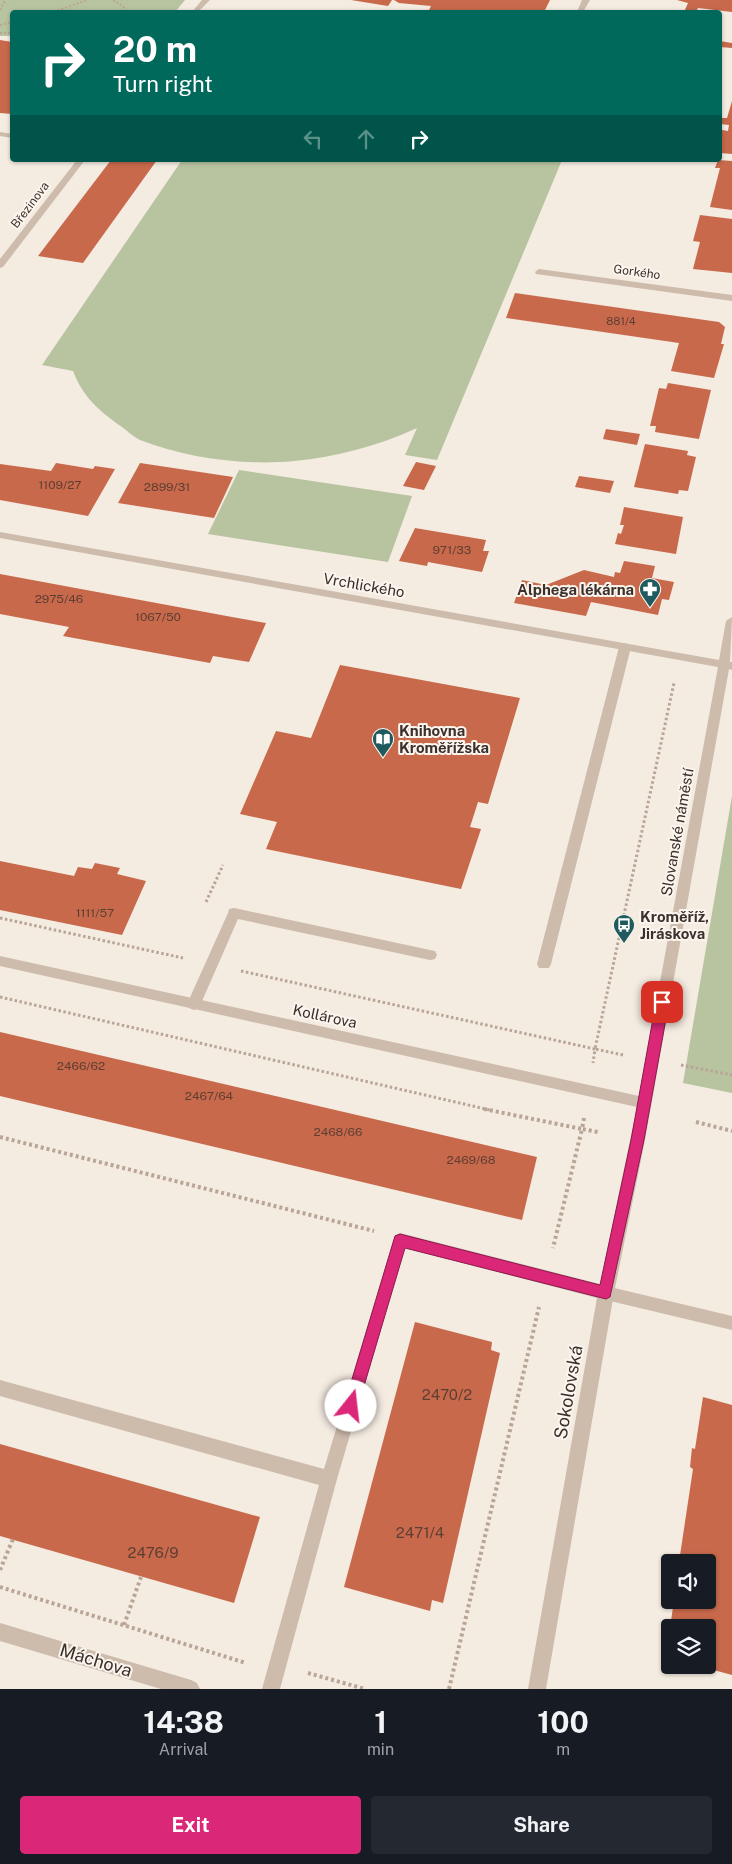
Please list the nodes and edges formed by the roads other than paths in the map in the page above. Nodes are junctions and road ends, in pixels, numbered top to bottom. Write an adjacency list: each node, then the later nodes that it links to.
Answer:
1 (206, 0): 2 (street)
2 (197, 10)
3 (79, 162): 4 (street, Březinova)
4 (0, 265)
5 (539, 272): 6 (street, Gorkého)
6 (732, 298)
7 (0, 535): 9 (street, Vrchlického)
8 (732, 621): 10 (street, Slovanské náměstí)
9 (625, 647): 10 (street, Vrchlického); 13 (street)
10 (728, 666): 15 (street, Slovanské náměstí)
11 (430, 955): 14 (street)
12 (0, 961): 14 (street, Kollárova)
13 (544, 964)
14 (194, 1004): 15 (street, Kollárova)
15 (644, 1103): 16 (street, Sokolovská)
16 (606, 1293): 17 (street); 19 (street); 23 (street, Sokolovská)
17 (732, 1324)
18 (0, 1388): 19 (street)
19 (329, 1479): 22 (street)
20 (0, 1632): 21 (street, Máchova)
21 (191, 1689)
22 (271, 1689)
23 (537, 1689)

